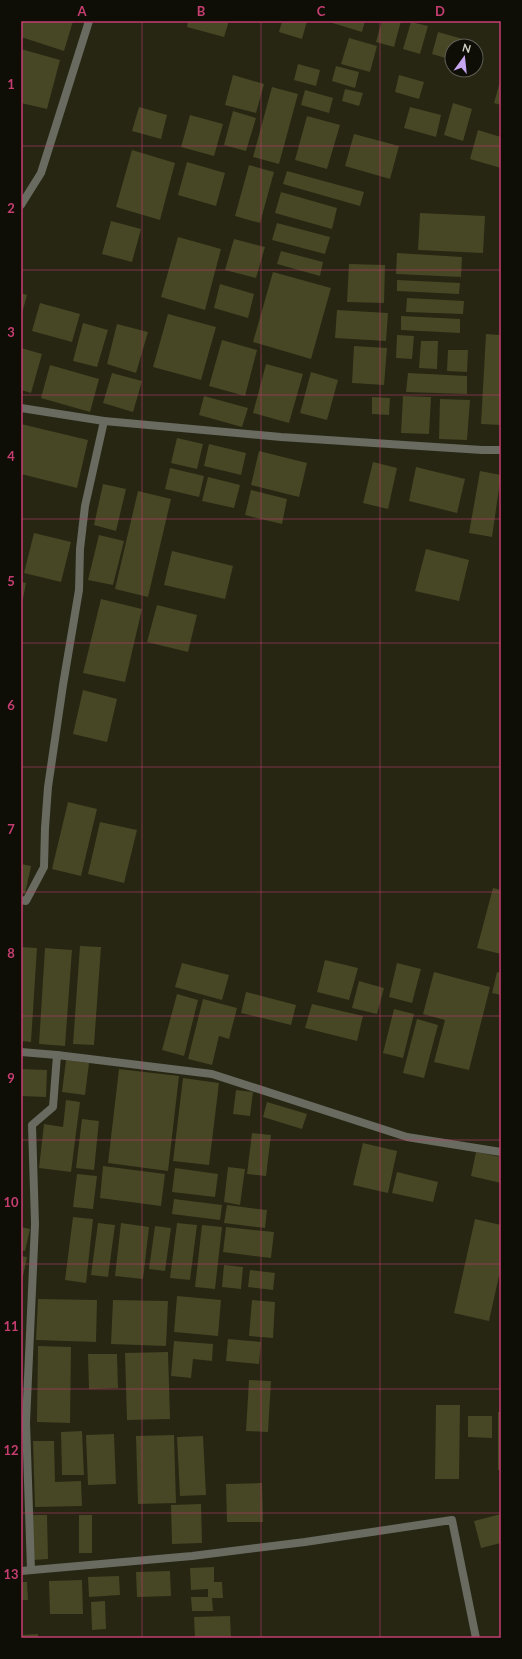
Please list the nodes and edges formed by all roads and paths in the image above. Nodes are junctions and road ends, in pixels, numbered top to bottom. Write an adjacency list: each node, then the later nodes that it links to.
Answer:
1 (89, 21): 2 (street)
2 (21, 205)
3 (21, 408): 4 (street)
4 (104, 421): 5 (street); 6 (street)
5 (501, 450)
6 (21, 900)
7 (21, 1052): 8 (street)
8 (56, 1055): 9 (street); 10 (street)
9 (501, 1152)
10 (30, 1570): 11 (street); 12 (street)
11 (21, 1571)
12 (476, 1638)

